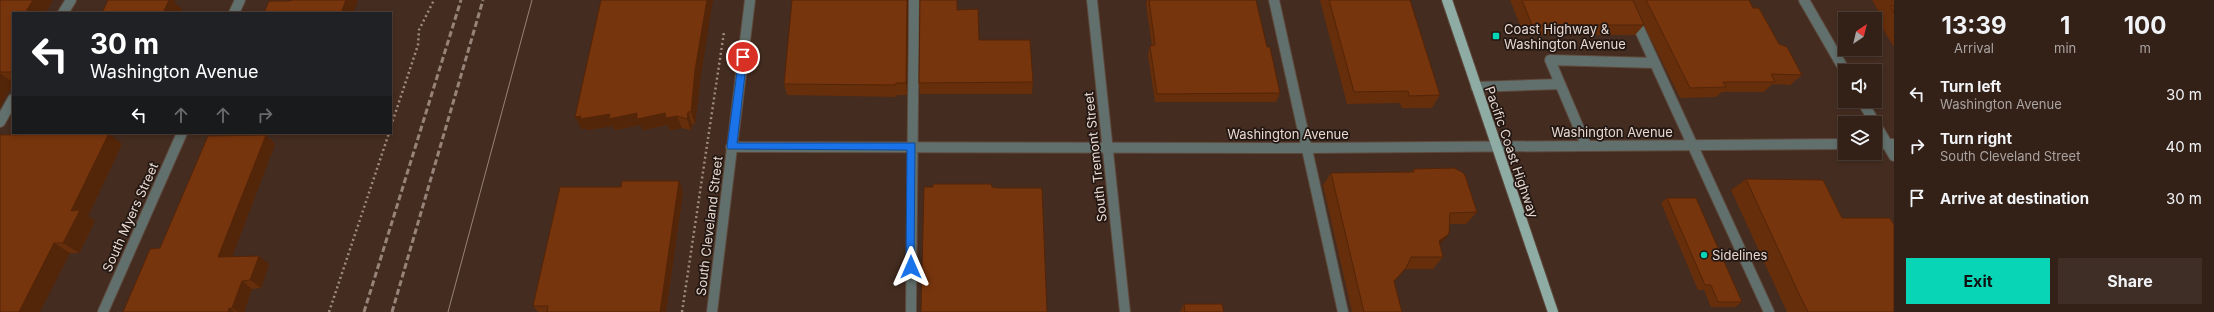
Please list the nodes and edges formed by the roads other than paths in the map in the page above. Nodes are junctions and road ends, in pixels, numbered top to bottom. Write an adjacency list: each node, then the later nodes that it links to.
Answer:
1 (71, 0): 10 (street)
2 (240, 0): 11 (street)
3 (750, 0): 28 (street, South Cleveland Street)
4 (914, 0): 25 (street)
5 (1092, 0): 26 (street, South Tremont Street)
6 (1274, 0): 29 (street)
7 (1447, 0): 15 (main road, Pacific Coast Highway)
8 (1626, 0): 12 (street)
9 (1804, 0): 13 (street)
10 (64, 12)
11 (234, 12)
12 (1655, 63): 14 (street); 24 (street)
13 (1841, 64)
14 (1560, 84): 15 (street); 23 (street)
15 (1476, 87): 27 (main road, Pacific Coast Highway)
16 (12, 101): 18 (street)
17 (12, 120): 18 (street)
18 (1, 121)
19 (1882, 132): 22 (street)
20 (182, 134): 31 (street, South Myers Street)
21 (1838, 144): 24 (street, Washington Avenue)
22 (1891, 144): 30 (street)
23 (1586, 145): 24 (street, Washington Avenue); 27 (street, Washington Avenue)
24 (1693, 145): 37 (street)
25 (912, 146): 26 (street, Washington Avenue); 28 (street, Washington Avenue); 33 (street)
26 (1107, 146): 29 (street, Washington Avenue); 34 (street, South Tremont Street)
27 (1496, 146): 29 (street, Washington Avenue); 36 (main road, Pacific Coast Highway)
28 (732, 147): 32 (street, South Cleveland Street)
29 (1307, 148): 35 (street)
30 (1894, 156)
31 (103, 312)
32 (712, 312)
33 (911, 312)
34 (1125, 312)
35 (1343, 312)
36 (1553, 312)
37 (1769, 312)

